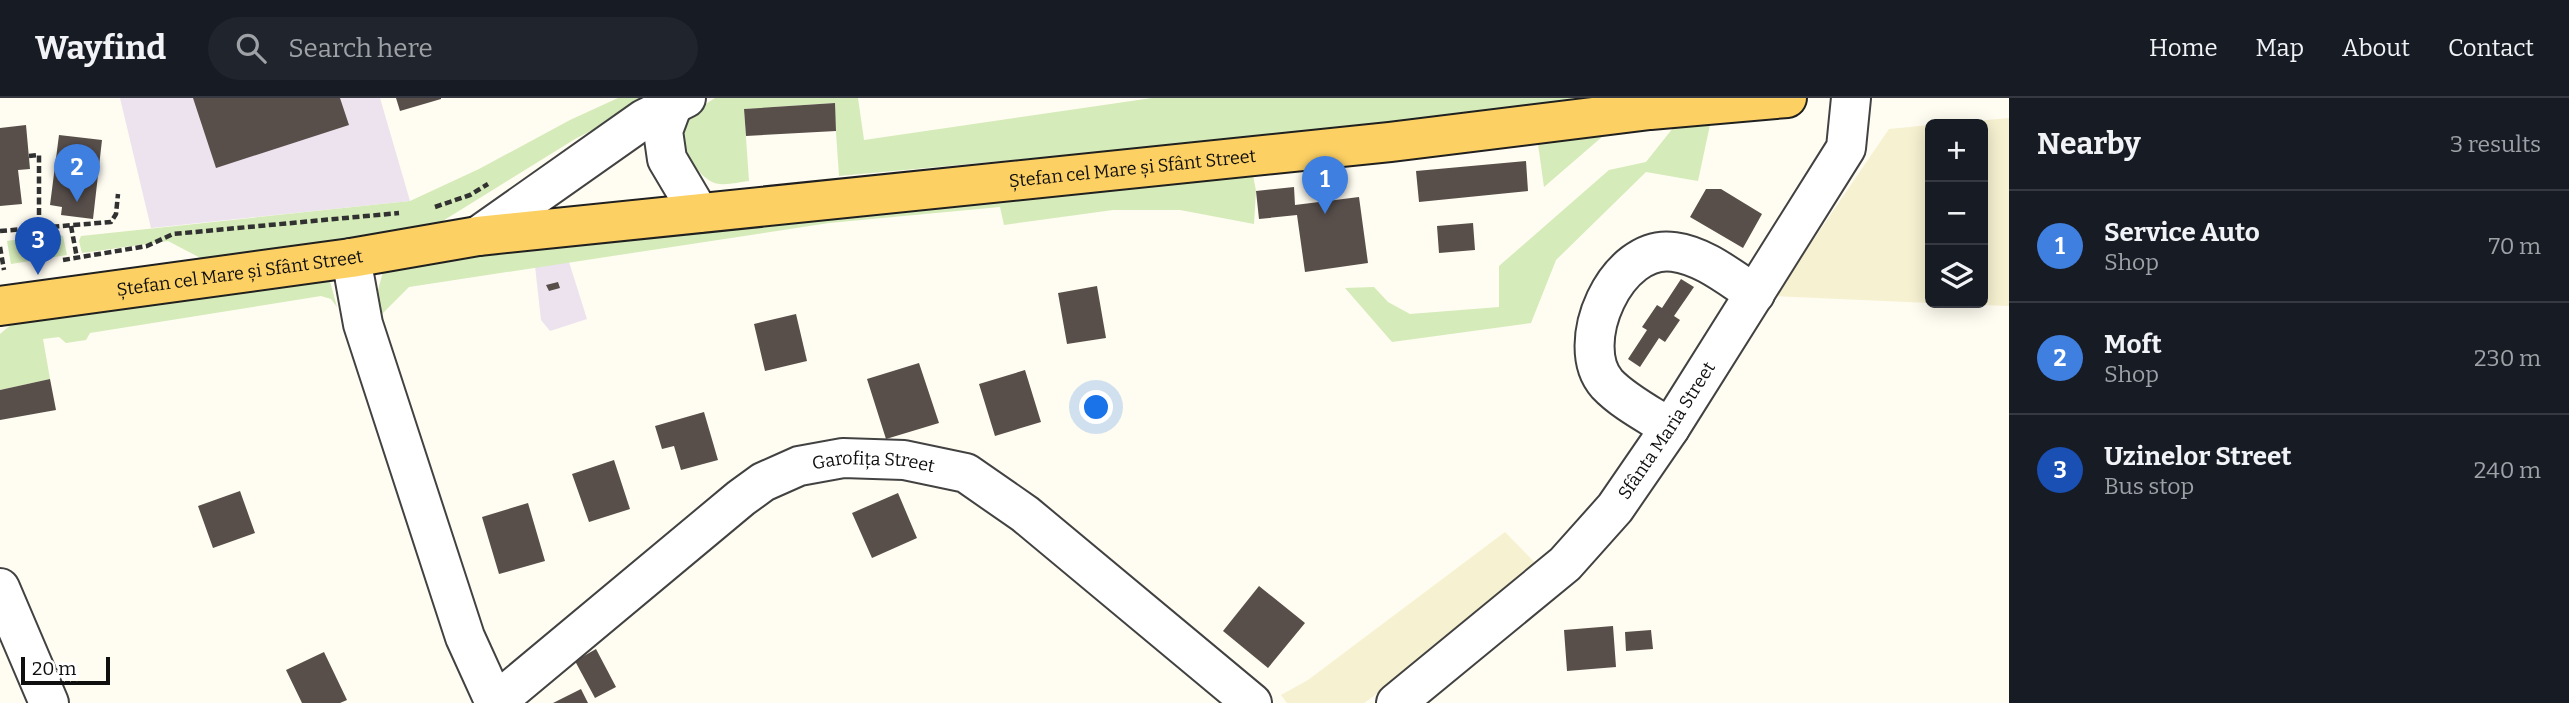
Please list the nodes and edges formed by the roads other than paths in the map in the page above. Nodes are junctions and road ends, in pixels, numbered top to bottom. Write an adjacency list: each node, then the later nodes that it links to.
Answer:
1 (1787, 98): 4 (main road, Ștefan cel Mare și Sfânt Street)
2 (1851, 98): 8 (street, Sfânta Maria Street)
3 (680, 101): 4 (street); 5 (street, Ștefan cel Mare și Sfânt Street)
4 (699, 213): 5 (main road, Ștefan cel Mare și Sfânt Street)
5 (478, 236): 6 (main road, Ștefan cel Mare și Sfânt Street)
6 (351, 258): 7 (main road, Ștefan cel Mare și Sfânt Street); 12 (street, Garofița Street)
7 (2, 282)
8 (1755, 294): 9 (street, Sfânta Maria Street); 9 (street)
9 (1670, 428): 14 (street, Sfânta Maria Street)
10 (0, 588): 11 (street)
11 (49, 703)
12 (495, 703): 13 (street, Garofița Street)
13 (1252, 703)
14 (1396, 703)

